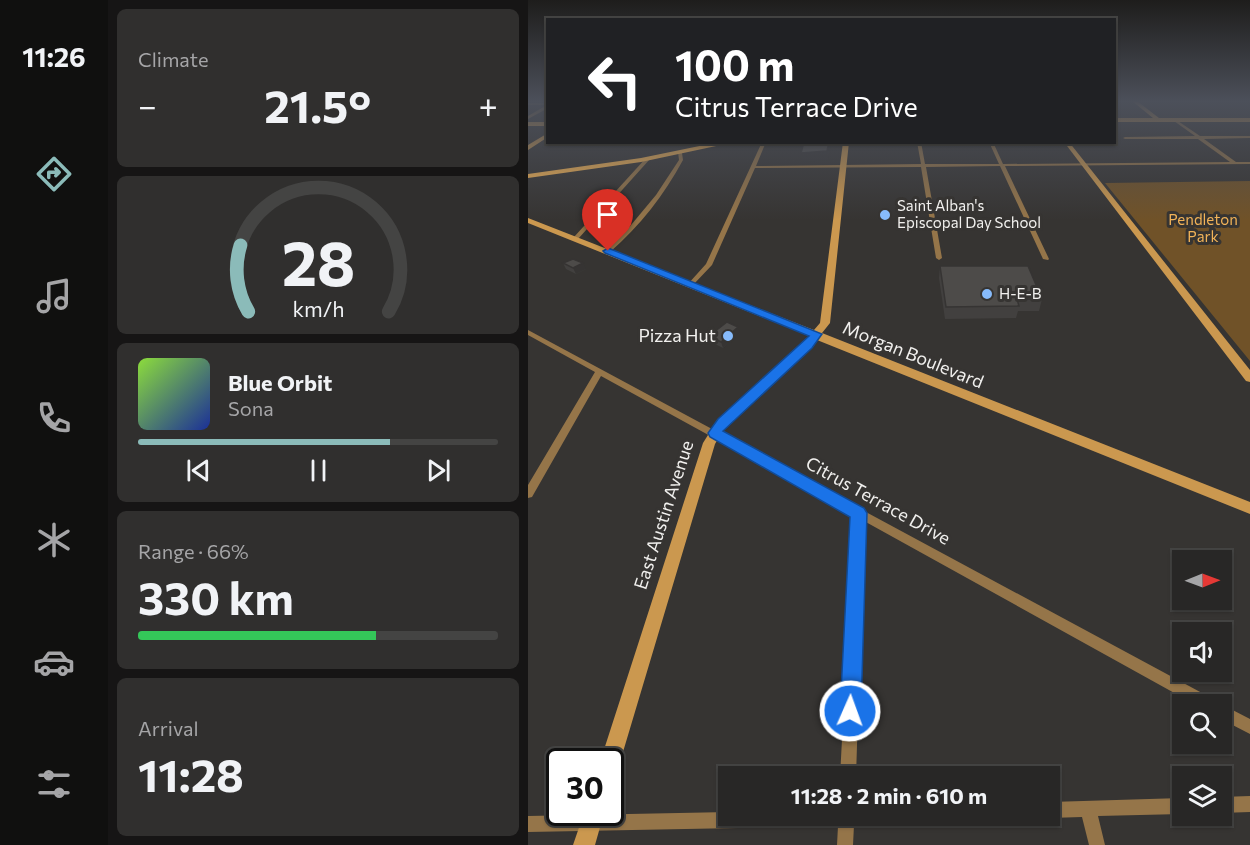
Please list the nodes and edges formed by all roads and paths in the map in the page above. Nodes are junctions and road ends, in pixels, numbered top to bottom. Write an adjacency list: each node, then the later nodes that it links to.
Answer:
1 (1204, 140): 10 (street)
2 (723, 144): 8 (main road)
3 (763, 144): 16 (street)
4 (846, 144): 14 (street, East Austin Avenue)
5 (919, 144): 15 (street)
6 (992, 144): 13 (street)
7 (1068, 144): 12 (street)
8 (680, 153): 9 (main road); 22 (street)
9 (648, 159): 18 (main road); 21 (street)
10 (1235, 163): 11 (street); 12 (street)
11 (1250, 163)
12 (1083, 164): 13 (street); 29 (street)
13 (1002, 165): 15 (street); 24 (street)
14 (843, 166): 15 (street); 16 (street); 27 (street, East Austin Avenue)
15 (922, 166): 23 (street)
16 (754, 167): 25 (street)
17 (528, 171): 18 (main road)
18 (549, 172): 19 (main road)
19 (528, 176)
20 (528, 218): 21 (street, Morgan Boulevard)
21 (576, 238): 22 (street, Morgan Boulevard)
22 (608, 251): 25 (street, Morgan Boulevard)
23 (939, 258)
24 (1046, 259)
25 (691, 284): 27 (street, Morgan Boulevard)
26 (528, 332): 28 (street, Citrus Terrace Drive)
27 (816, 334): 30 (street, East Austin Avenue); 32 (street, Morgan Boulevard)
28 (600, 371): 30 (street, Citrus Terrace Drive); 31 (street)
29 (1250, 378)
30 (715, 433): 33 (street, Citrus Terrace Drive); 37 (street, East Austin Avenue)
31 (528, 494)
32 (1250, 508)
33 (859, 513): 34 (street, Citrus Terrace Drive); 38 (street)
34 (1190, 694)
35 (1232, 717): 36 (street)
36 (1250, 727)
37 (614, 748)
38 (848, 766)
39 (1250, 804): 40 (street)
40 (1232, 805)
41 (1172, 806): 42 (street)
42 (1088, 809): 43 (street); 52 (street)
43 (1060, 810)
44 (624, 817): 45 (street)
45 (718, 817)
46 (546, 822): 47 (street)
47 (528, 824)
48 (590, 826): 50 (street)
49 (846, 826): 51 (street)
50 (584, 845)
51 (845, 845)
52 (1097, 845)

